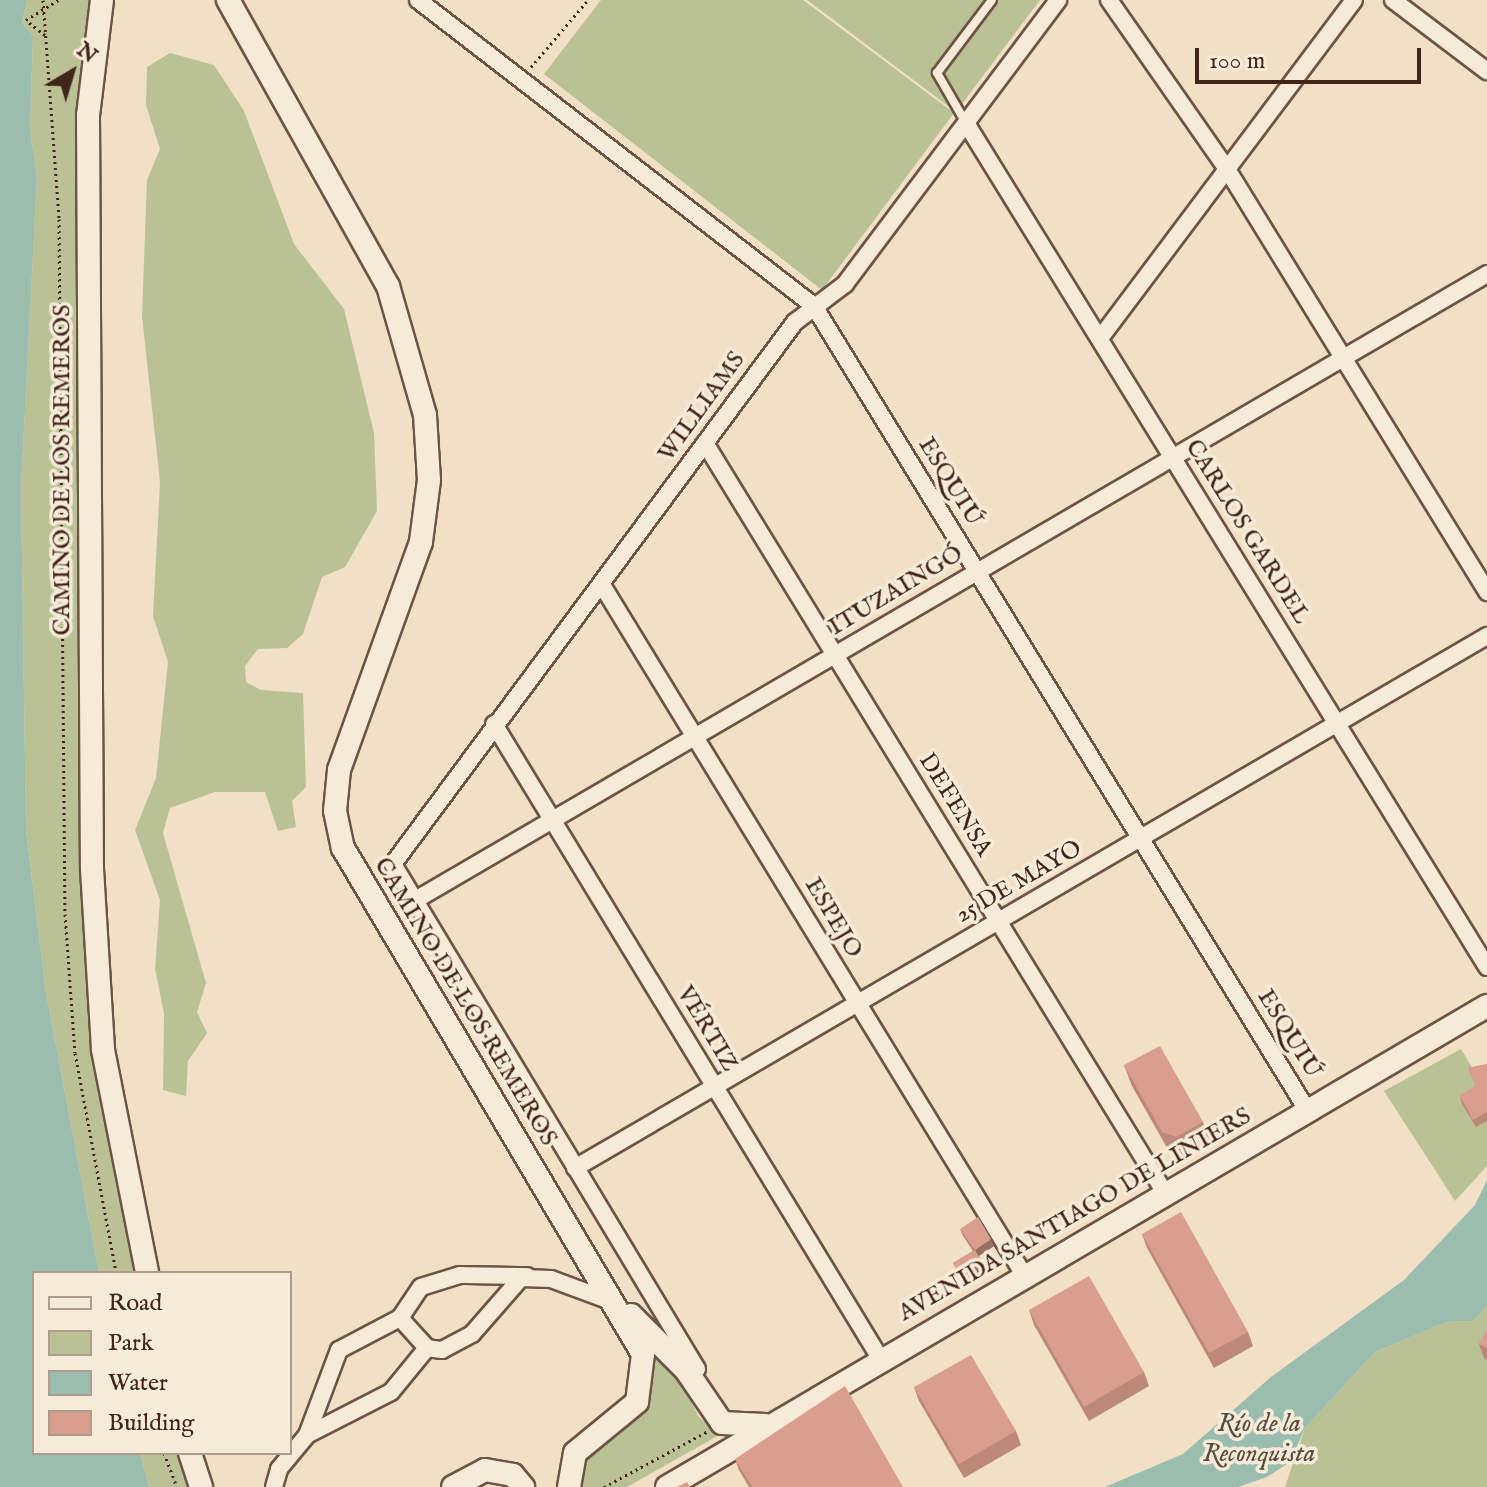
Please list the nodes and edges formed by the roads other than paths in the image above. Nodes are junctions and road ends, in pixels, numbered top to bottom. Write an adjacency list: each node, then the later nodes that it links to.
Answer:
1 (102, 0): 37 (main road, CAMINO DE LOS REMEROS)
2 (228, 0): 40 (main road, CAMINO DE LOS REMEROS)
3 (418, 0): 13 (street, ESQUIÚ)
4 (992, 0): 10 (lane)
5 (1058, 0): 10 (street, WILLIAMS)
6 (1109, 0): 11 (street)
7 (1354, 0): 11 (street)
8 (1393, 0): 9 (street)
9 (1487, 71)
10 (966, 123): 13 (street, WILLIAMS); 14 (street, CARLOS GARDEL)
11 (1227, 169): 14 (street); 15 (street)
12 (1487, 274): 15 (street, ITUZAINGÓ)
13 (814, 306): 16 (street, WILLIAMS); 18 (street, ESQUIÚ)
14 (1101, 337): 17 (street, CARLOS GARDEL)
15 (1344, 358): 17 (street, ITUZAINGÓ); 20 (street)
16 (705, 443): 19 (street, WILLIAMS); 22 (street, DEFENSA)
17 (1173, 458): 18 (street, ITUZAINGÓ); 24 (street, CARLOS GARDEL)
18 (976, 571): 22 (street, ITUZAINGÓ); 27 (street, ESQUIÚ)
19 (602, 585): 23 (street, WILLIAMS); 25 (street, ESPEJO)
20 (1487, 592)
21 (1487, 636): 24 (street, 25 DE MAYO)
22 (835, 655): 25 (street, ITUZAINGÓ); 29 (street, DEFENSA)
23 (494, 724): 26 (street, VÉRTIZ); 28 (street, WILLIAMS)
24 (1338, 724): 27 (street, 25 DE MAYO); 30 (street, CARLOS GARDEL)
25 (695, 738): 26 (street, ITUZAINGÓ); 31 (street, ESPEJO)
26 (553, 820): 28 (street, ITUZAINGÓ); 33 (street, VÉRTIZ)
27 (1141, 839): 29 (street, 25 DE MAYO); 34 (street, ESQUIÚ)
28 (412, 902): 35 (street)
29 (999, 922): 31 (street, 25 DE MAYO); 36 (street, DEFENSA)
30 (1487, 967)
31 (858, 1004): 33 (street, 25 DE MAYO); 38 (street, ESPEJO)
32 (1487, 1006): 34 (main road, AVENIDA SANTIAGO DE LINIERS)
33 (715, 1087): 35 (street, 25 DE MAYO); 43 (street, VÉRTIZ)
34 (1307, 1110): 36 (main road, AVENIDA SANTIAGO DE LINIERS)
35 (575, 1168): 44 (street)
36 (1165, 1193): 38 (main road, AVENIDA SANTIAGO DE LINIERS)
37 (147, 1271)
38 (1024, 1275): 43 (main road, AVENIDA SANTIAGO DE LINIERS)
39 (531, 1276): 40 (street); 41 (street); 42 (street)
40 (620, 1304): 45 (main road, CAMINO DE LOS REMEROS); 55 (main road, CAMINO DE LOS REMEROS)
41 (400, 1318): 42 (street); 46 (street)
42 (427, 1348): 46 (street)
43 (880, 1358): 45 (main road, AVENIDA SANTIAGO DE LINIERS)
44 (697, 1369)
45 (766, 1425): 50 (main road, AVENIDA SANTIAGO DE LINIERS)
46 (307, 1435): 47 (street)
47 (292, 1453)
48 (191, 1455): 51 (main road)
49 (291, 1455): 52 (street)
50 (690, 1472): 56 (main road, AVENIDA SANTIAGO DE LINIERS); 57 (main road, AVENIDA SANTIAGO DE LINIERS)
51 (201, 1487)
52 (274, 1487)
53 (453, 1487): 54 (main road)
54 (523, 1487)
55 (569, 1487)
56 (655, 1487)
57 (667, 1487)

